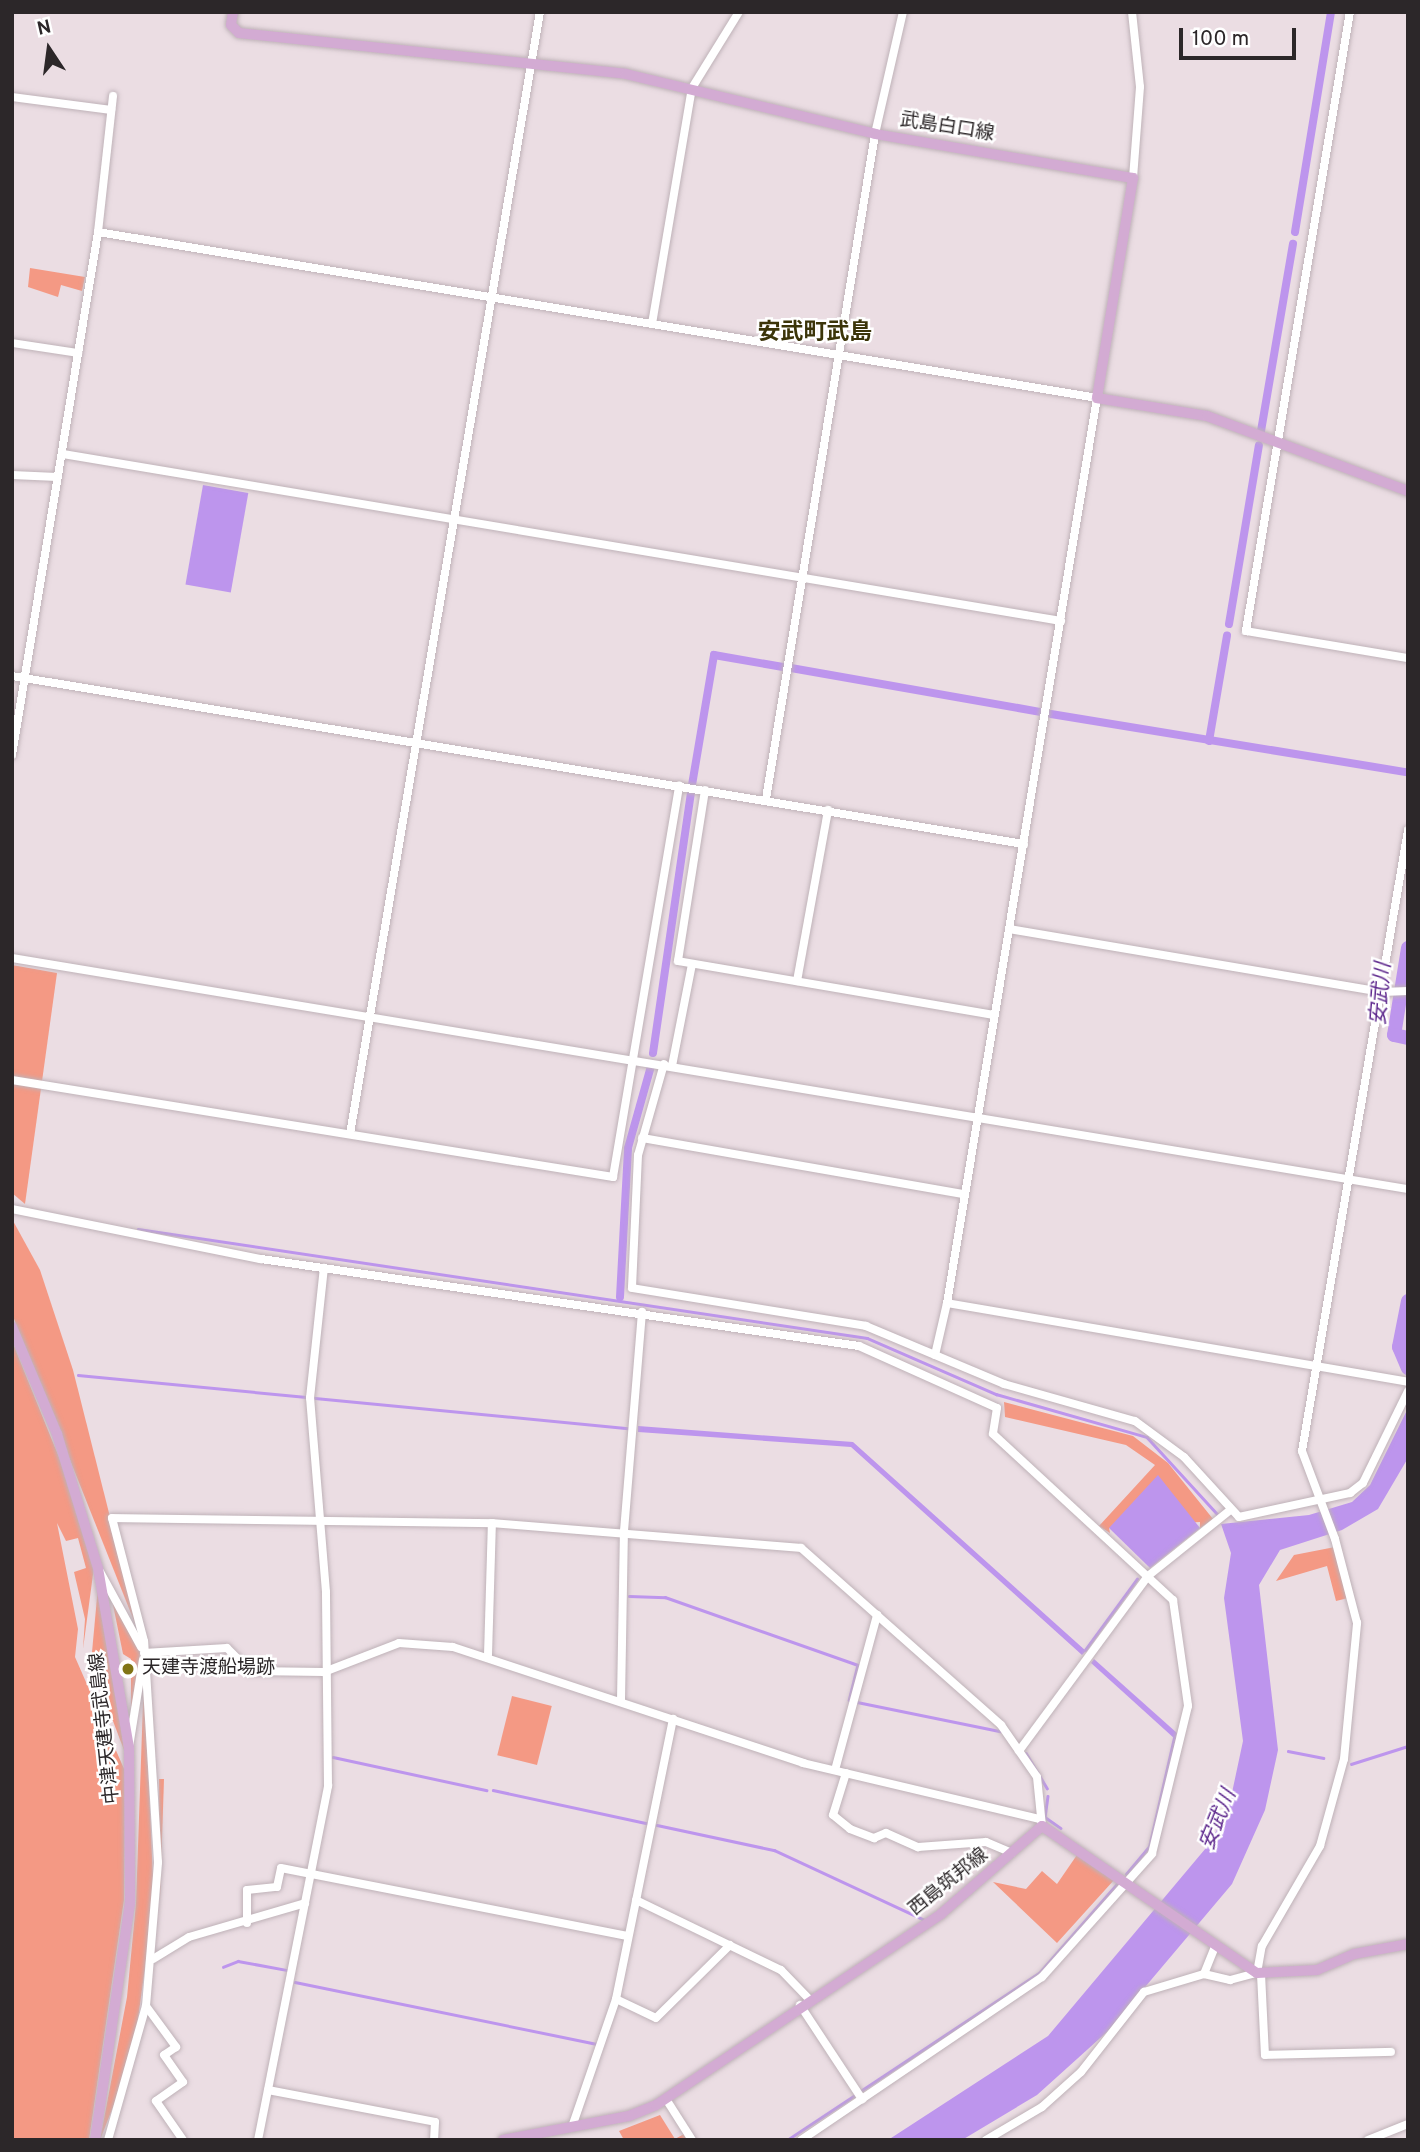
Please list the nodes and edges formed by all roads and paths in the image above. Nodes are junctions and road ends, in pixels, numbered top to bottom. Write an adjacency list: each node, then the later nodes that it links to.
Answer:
1 (233, 12): 7 (main road, 武島白口線)
2 (540, 12): 7 (street)
3 (738, 12): 8 (street)
4 (903, 12): 12 (street)
5 (1132, 12): 13 (street)
6 (1350, 12): 21 (street)
7 (527, 62): 8 (main road, 武島白口線); 15 (street)
8 (692, 88): 12 (main road, 武島白口線); 16 (street)
9 (113, 96): 11 (street)
10 (12, 97): 11 (street)
11 (111, 110): 14 (street)
12 (875, 134): 13 (main road, 武島白口線); 19 (street)
13 (1133, 178): 20 (main road)
14 (99, 232): 15 (street); 18 (street)
15 (487, 296): 16 (street); 26 (street)
16 (652, 324): 19 (street)
17 (12, 343): 18 (street)
18 (78, 353): 22 (street)
19 (838, 355): 20 (street); 27 (street)
20 (1097, 398): 21 (main road); 28 (street)
21 (1278, 443): 25 (main road); 29 (street)
22 (63, 454): 24 (street); 26 (street)
23 (12, 475): 24 (street)
24 (57, 477): 31 (street)
25 (1408, 491)
26 (452, 517): 27 (street); 32 (street)
27 (802, 578): 28 (street); 36 (street)
28 (1061, 621): 39 (street)
29 (1408, 658)
30 (12, 676): 31 (street)
31 (25, 678): 32 (street); 33 (street)
32 (414, 744): 34 (street); 47 (street)
33 (12, 755)
34 (679, 786): 35 (street); 48 (street)
35 (705, 790): 36 (street); 42 (street)
36 (766, 799): 37 (street)
37 (828, 810): 39 (street); 43 (street)
38 (1408, 830): 44 (street)
39 (1024, 844): 40 (street)
40 (1009, 929): 44 (street); 46 (street)
41 (12, 958): 47 (street)
42 (692, 964): 43 (street); 49 (street)
43 (797, 981): 46 (street)
44 (1384, 991): 45 (street); 54 (street)
45 (1408, 991)
46 (994, 1015): 51 (street)
47 (367, 1016): 48 (street); 52 (street)
48 (633, 1059): 49 (street); 52 (street)
49 (668, 1065): 51 (street); 53 (street)
50 (12, 1080): 52 (street)
51 (975, 1116): 54 (street); 56 (street)
52 (350, 1134)
53 (642, 1138): 56 (street); 62 (street)
54 (1348, 1178): 55 (street); 63 (street)
55 (1408, 1189)
56 (963, 1194): 59 (street)
57 (12, 1209): 58 (street)
58 (324, 1268): 60 (street); 68 (street)
59 (947, 1303): 62 (street); 63 (street)
60 (642, 1312): 70 (street); 72 (street)
61 (12, 1327): 71 (main road, 中津天建寺武島線)
62 (935, 1355): 67 (street)
63 (1315, 1365): 64 (street); 66 (street)
64 (1408, 1382)
65 (1408, 1391): 66 (street)
66 (1323, 1503): 67 (street); 95 (street)
67 (1228, 1511): 72 (street)
68 (317, 1520): 69 (street); 74 (street); 76 (street)
69 (492, 1523): 70 (street); 75 (street)
70 (624, 1531): 73 (street); 77 (street)
71 (99, 1568): 74 (street); 79 (main road, 中津天建寺武島線)
72 (1148, 1577): 80 (street); 86 (street)
73 (877, 1615): 80 (street); 81 (street)
74 (144, 1655): 76 (street); 79 (street); 94 (street)
75 (488, 1655): 76 (street); 77 (street)
76 (324, 1672): 85 (street)
77 (621, 1700): 78 (street)
78 (673, 1719): 81 (street); 87 (street)
79 (129, 1747): 106 (main road, 中津天建寺武島線)
80 (1018, 1751): 83 (street)
81 (835, 1770): 82 (street)
82 (846, 1773): 83 (street); 84 (street)
83 (1041, 1822): 84 (main road, 西島筑邦線); 86 (main road)
84 (1012, 1853): 98 (main road, 西島筑邦線)
85 (311, 1874): 88 (street); 89 (street); 90 (street)
86 (1128, 1881): 93 (main road); 103 (street)
87 (636, 1900): 90 (street); 92 (street)
88 (305, 1903): 89 (street); 101 (street)
89 (247, 1923): 94 (street)
90 (628, 1937): 97 (street)
91 (1408, 1944): 95 (main road)
92 (730, 1945): 97 (street); 98 (street)
93 (1215, 1947): 95 (main road); 96 (street)
94 (153, 1959): 99 (street)
95 (1259, 1973): 96 (street); 100 (street)
96 (1204, 1975): 114 (street)
97 (616, 1999): 104 (street)
98 (804, 2002): 102 (main road, 西島筑邦線); 103 (street)
99 (146, 2006): 107 (street); 108 (street)
100 (1391, 2052)
101 (268, 2090): 109 (street); 110 (street)
102 (666, 2099): 104 (main road, 西島筑邦線); 112 (street)
103 (862, 2099): 113 (street)
104 (573, 2124): 111 (main road, 西島筑邦線)
105 (1408, 2124): 115 (street)
106 (95, 2140)
107 (108, 2140)
108 (183, 2140)
109 (258, 2140)
110 (434, 2140)
111 (503, 2140)
112 (692, 2140)
113 (801, 2140)
114 (986, 2140)
115 (1368, 2140)

